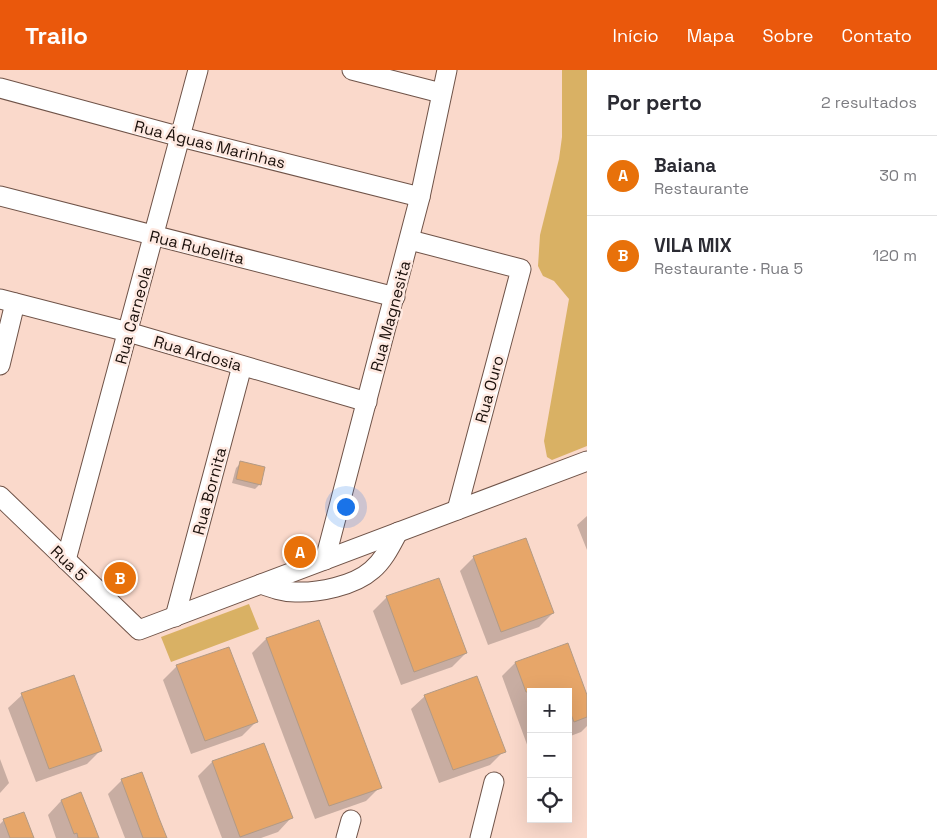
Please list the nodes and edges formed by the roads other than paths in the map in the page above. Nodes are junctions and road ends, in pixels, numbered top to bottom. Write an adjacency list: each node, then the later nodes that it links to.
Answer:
1 (198, 70): 6 (street, Rua Carneola)
2 (352, 70): 5 (street)
3 (447, 70): 5 (street, Rua Magnesita)
4 (0, 88): 6 (street, Rua Águas Marinhas)
5 (441, 93): 8 (street, Rua Magnesita)
6 (181, 137): 8 (street, Rua Águas Marinhas); 9 (street, Rua Carneola)
7 (0, 196): 9 (street, Rua Rubelita)
8 (420, 197): 10 (street, Rua Magnesita)
9 (154, 236): 11 (street, Rua Rubelita); 13 (street, Rua Carneola)
10 (410, 240): 11 (street, Rua Magnesita); 19 (street, Rua Ouro)
11 (395, 297): 16 (street, Rua Magnesita)
12 (8, 301): 13 (street, Rua Ardosia); 14 (street)
13 (128, 332): 15 (street, Rua Ardosia); 22 (street, Rua Carneola)
14 (0, 364)
15 (242, 366): 16 (street, Rua Ardosia); 27 (street, Rua Bornita)
16 (367, 402): 23 (street, Rua Magnesita)
17 (587, 461): 19 (street)
18 (0, 496): 22 (street, Rua 5)
19 (457, 510): 20 (street)
20 (398, 532): 21 (street); 24 (street)
21 (345, 552): 23 (street); 24 (street)
22 (66, 560): 27 (street, Rua 5)
23 (321, 561): 25 (street); 26 (street)
24 (356, 580): 26 (street)
25 (261, 584): 26 (street); 27 (street)
26 (329, 589)
27 (175, 617)
28 (494, 782): 29 (street)
29 (480, 838)

